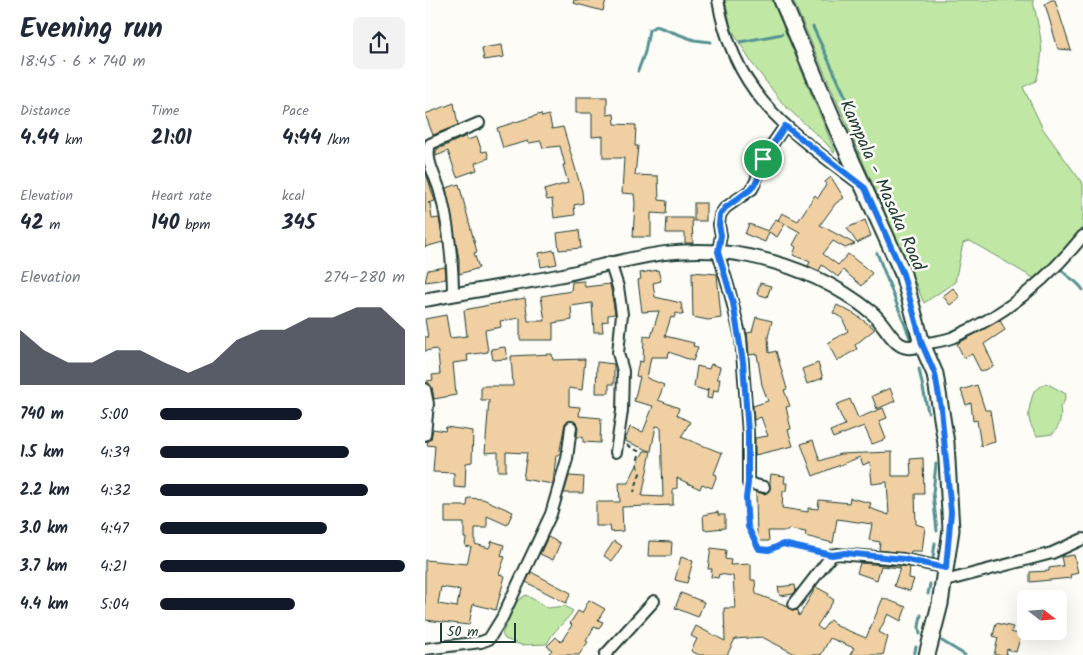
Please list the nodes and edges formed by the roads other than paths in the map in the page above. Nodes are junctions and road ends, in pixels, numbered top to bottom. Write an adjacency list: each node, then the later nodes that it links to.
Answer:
1 (717, 0): 4 (street)
2 (783, 0): 5 (main road, Kampala - Masaka Road)
3 (479, 123): 9 (street)
4 (785, 126): 5 (street); 7 (street)
5 (865, 188): 11 (main road, Kampala - Masaka Road)
6 (1083, 236): 11 (street)
7 (718, 252): 8 (street); 11 (street); 16 (street)
8 (609, 262): 9 (street); 15 (street)
9 (453, 295): 10 (street)
10 (425, 300)
11 (922, 344): 18 (main road, Kampala - Masaka Road)
12 (425, 389): 14 (street)
13 (571, 427): 21 (street)
14 (425, 435)
15 (616, 452)
16 (764, 486)
17 (1083, 539): 18 (street)
18 (946, 574): 20 (street); 23 (main road, Kampala - Masaka Road)
19 (654, 601): 22 (street)
20 (794, 604)
21 (425, 649)
22 (605, 655)
23 (927, 655)

